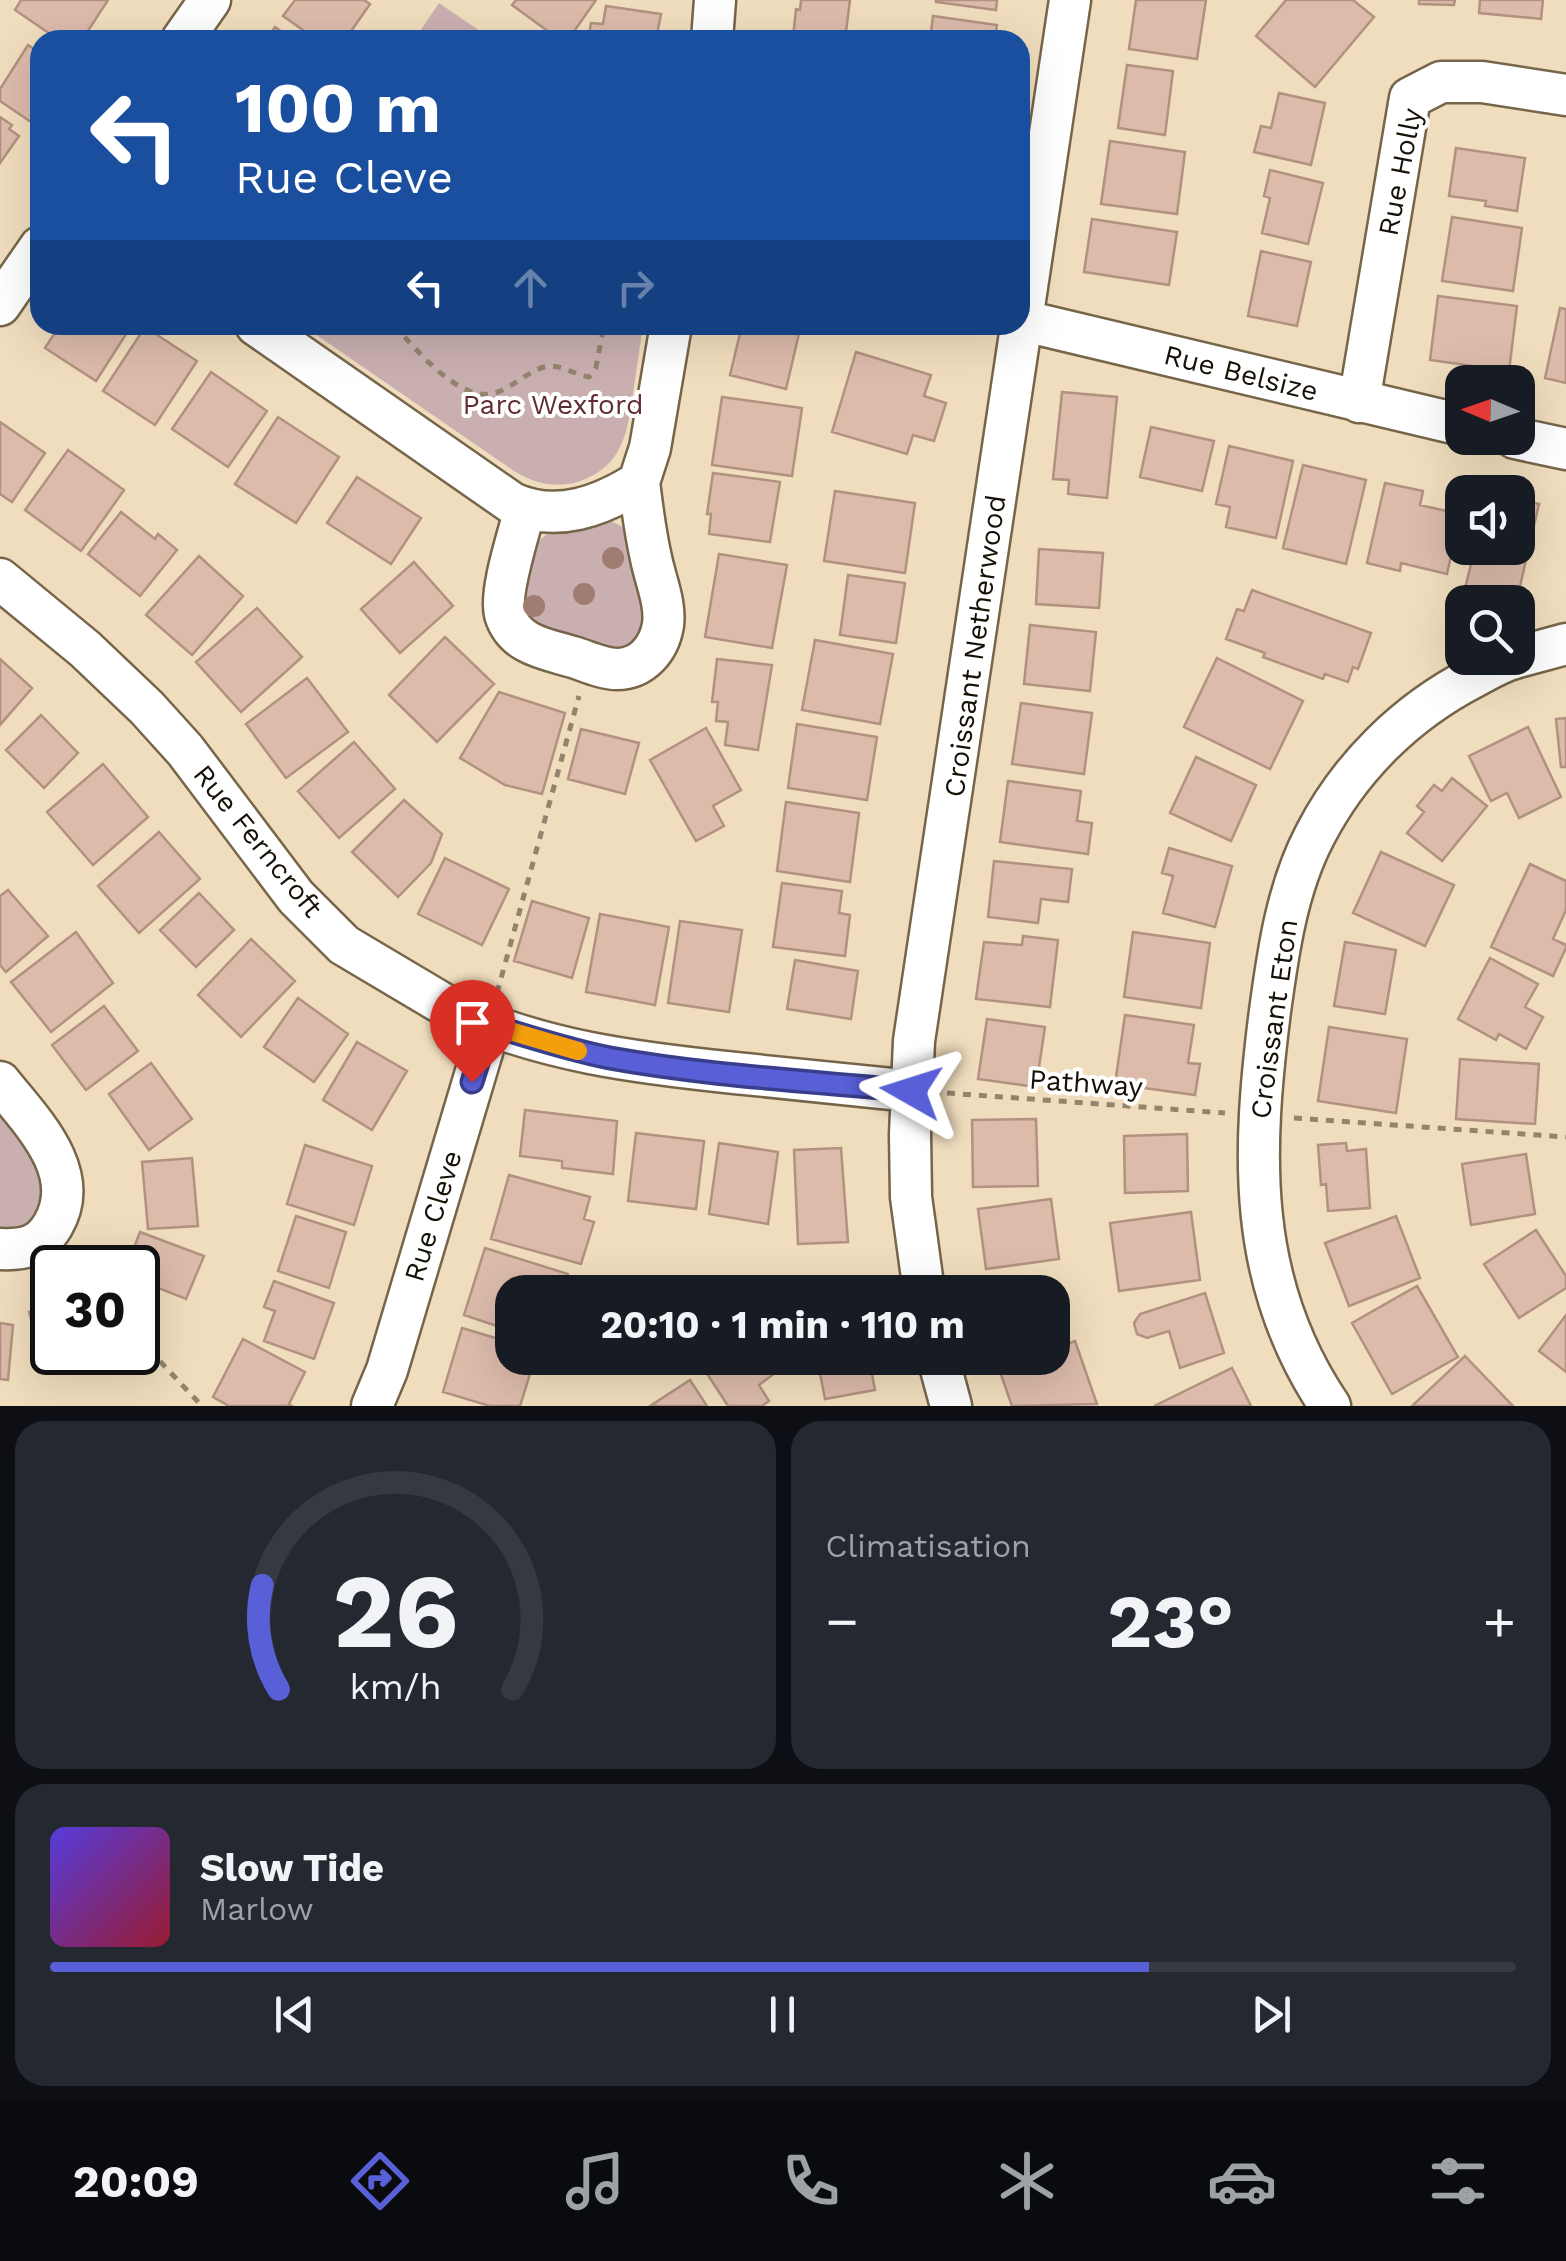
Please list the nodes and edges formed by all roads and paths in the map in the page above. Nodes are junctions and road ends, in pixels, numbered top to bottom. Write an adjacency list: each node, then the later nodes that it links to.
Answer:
1 (210, 0): 4 (street)
2 (715, 0): 5 (street)
3 (1070, 0): 7 (street, Croissant Netherwood)
4 (189, 30)
5 (713, 30)
6 (1566, 94): 16 (street, Rue Holly)
7 (1030, 261)
8 (30, 262): 9 (street)
9 (0, 305)
10 (1030, 322): 16 (street, Rue Belsize)
11 (270, 335): 21 (street)
12 (403, 335): 13 (path)
13 (602, 335)
14 (668, 335): 20 (street)
15 (1019, 335): 29 (street, Croissant Netherwood)
16 (1359, 402): 17 (street, Rue Belsize)
17 (1445, 422)
18 (1535, 442): 19 (street)
19 (1566, 449)
20 (639, 482): 21 (street); 21 (street)
21 (525, 509)
22 (0, 579): 27 (street, Rue Ferncroft)
23 (1566, 644): 24 (street, Croissant Eton)
24 (1535, 652)
25 (1479, 675): 40 (street, Croissant Eton)
26 (579, 697): 27 (path)
27 (492, 1013): 29 (street, Rue Ferncroft); 38 (street, Rue Cleve)
28 (0, 1082): 33 (street)
29 (924, 1092): 30 (path, Pathway); 34 (street, Croissant Netherwood)
30 (1233, 1114)
31 (1281, 1117): 32 (path)
32 (1566, 1137)
33 (0, 1250)
34 (922, 1275)
35 (160, 1361): 37 (path)
36 (943, 1375): 39 (street)
37 (202, 1406)
38 (372, 1406)
39 (951, 1406)
40 (1330, 1406)

